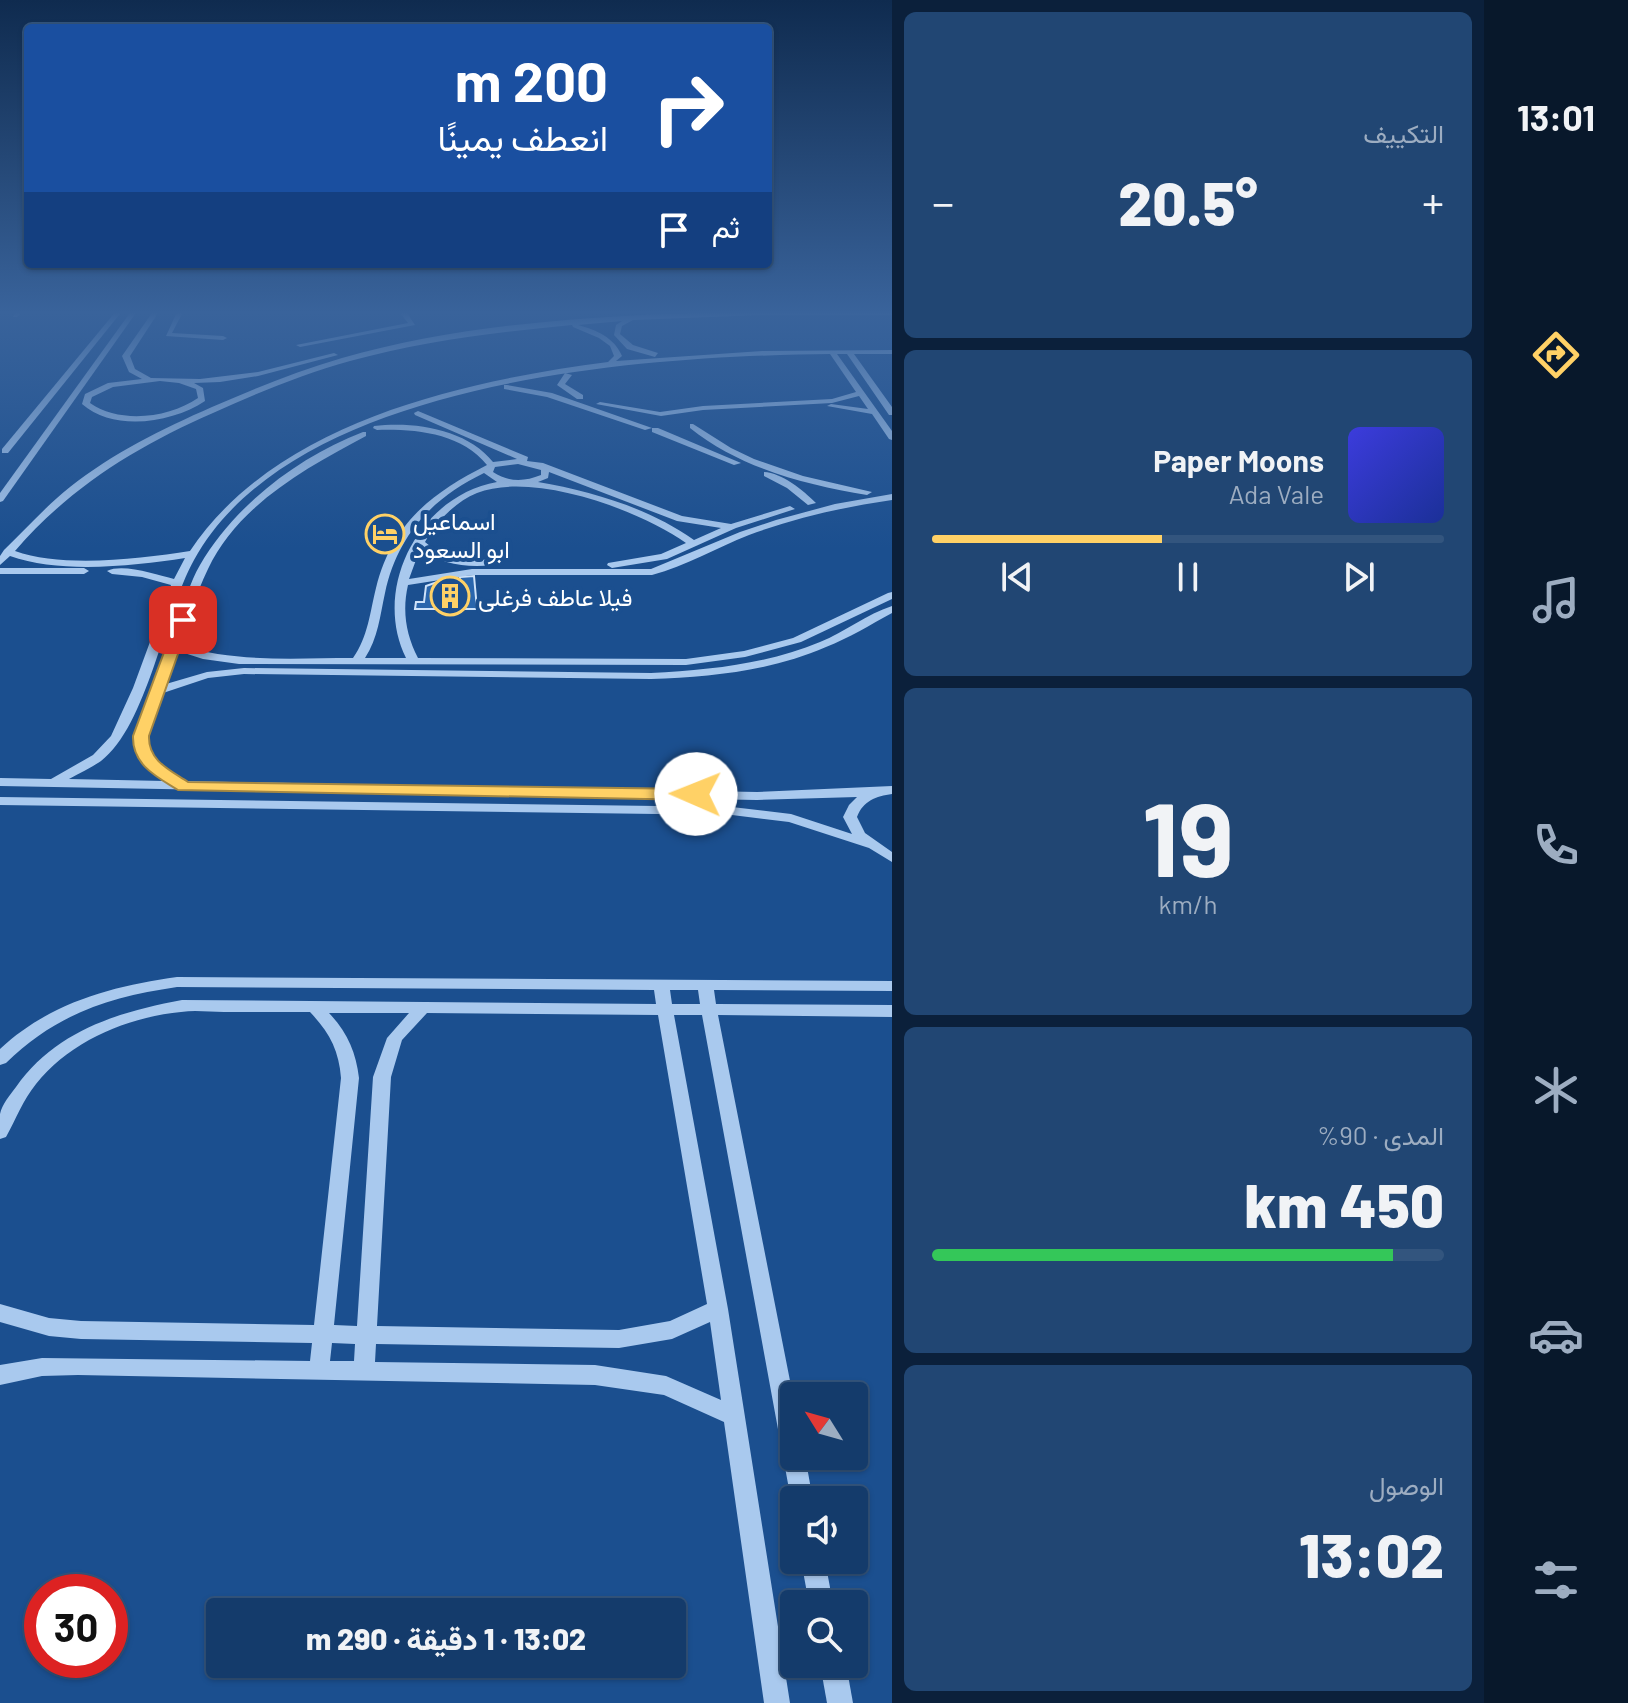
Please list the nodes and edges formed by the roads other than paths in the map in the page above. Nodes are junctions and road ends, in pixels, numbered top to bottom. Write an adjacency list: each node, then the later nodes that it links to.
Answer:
1 (53, 389): 26 (street)
2 (77, 389): 14 (street)
3 (102, 389): 13 (street)
4 (200, 389): 15 (street)
5 (267, 389): 17 (street)
6 (469, 389): 40 (street)
7 (499, 389): 18 (street)
8 (520, 389): 23 (street)
9 (567, 389): 20 (street)
10 (858, 389): 12 (street)
11 (875, 389): 19 (street)
12 (860, 393): 16 (street); 20 (street)
13 (88, 396): 14 (street); 15 (street)
14 (72, 397): 25 (street)
15 (187, 409): 17 (street)
16 (874, 412): 21 (street); 24 (street)
17 (204, 413): 39 (street)
18 (418, 413): 22 (street); 27 (street)
19 (892, 413)
20 (659, 414): 21 (street); 23 (street)
21 (693, 425): 23 (street); 32 (street)
22 (377, 428): 29 (street); 49 (street)
23 (652, 429): 35 (street)
24 (892, 437)
25 (34, 450): 26 (street); 34 (street)
26 (2, 451)
27 (528, 462): 28 (street); 29 (street)
28 (540, 465): 30 (street); 36 (street)
29 (491, 466): 30 (street); 50 (street)
30 (522, 483): 37 (street); 38 (street)
31 (892, 489): 32 (street)
32 (867, 492): 35 (street)
33 (892, 497): 44 (street)
34 (0, 499)
35 (811, 503): 36 (street)
36 (733, 526): 38 (street)
37 (418, 541): 38 (street); 44 (street)
38 (692, 543)
39 (8, 552): 40 (street); 41 (street)
40 (191, 554): 43 (street)
41 (0, 562)
42 (0, 571): 43 (street)
43 (175, 583): 54 (street)
44 (404, 583): 51 (street)
45 (892, 595): 51 (street)
46 (892, 609): 47 (street)
47 (869, 621): 48 (street); 52 (street)
48 (889, 625)
49 (173, 646): 50 (street); 52 (street)
50 (356, 662): 51 (street)
51 (414, 662)
52 (157, 691): 55 (street)
53 (0, 782): 54 (street)
54 (52, 784): 55 (street)
55 (184, 787): 56 (street)
56 (889, 791): 58 (street)
57 (0, 801): 58 (street)
58 (883, 852)
59 (661, 986): 61 (street); 62 (street); 65 (street)
60 (892, 986): 61 (street)
61 (705, 987): 66 (street)
62 (118, 991): 68 (street); 69 (street)
63 (314, 1007): 64 (street); 68 (street); 73 (street)
64 (423, 1008): 65 (street); 74 (street)
65 (665, 1009): 66 (street); 71 (street)
66 (710, 1010): 67 (street); 79 (street)
67 (892, 1011)
68 (127, 1016): 70 (street)
69 (0, 1059)
70 (0, 1132)
71 (718, 1309): 74 (street); 78 (street)
72 (0, 1313): 73 (street)
73 (323, 1334): 74 (street); 75 (street)
74 (367, 1335): 76 (street)
75 (319, 1370): 76 (street); 77 (street)
76 (364, 1371): 78 (street)
77 (0, 1375)
78 (734, 1416): 81 (street)
79 (799, 1486)
80 (836, 1678): 82 (street)
81 (777, 1703)
82 (840, 1703)

